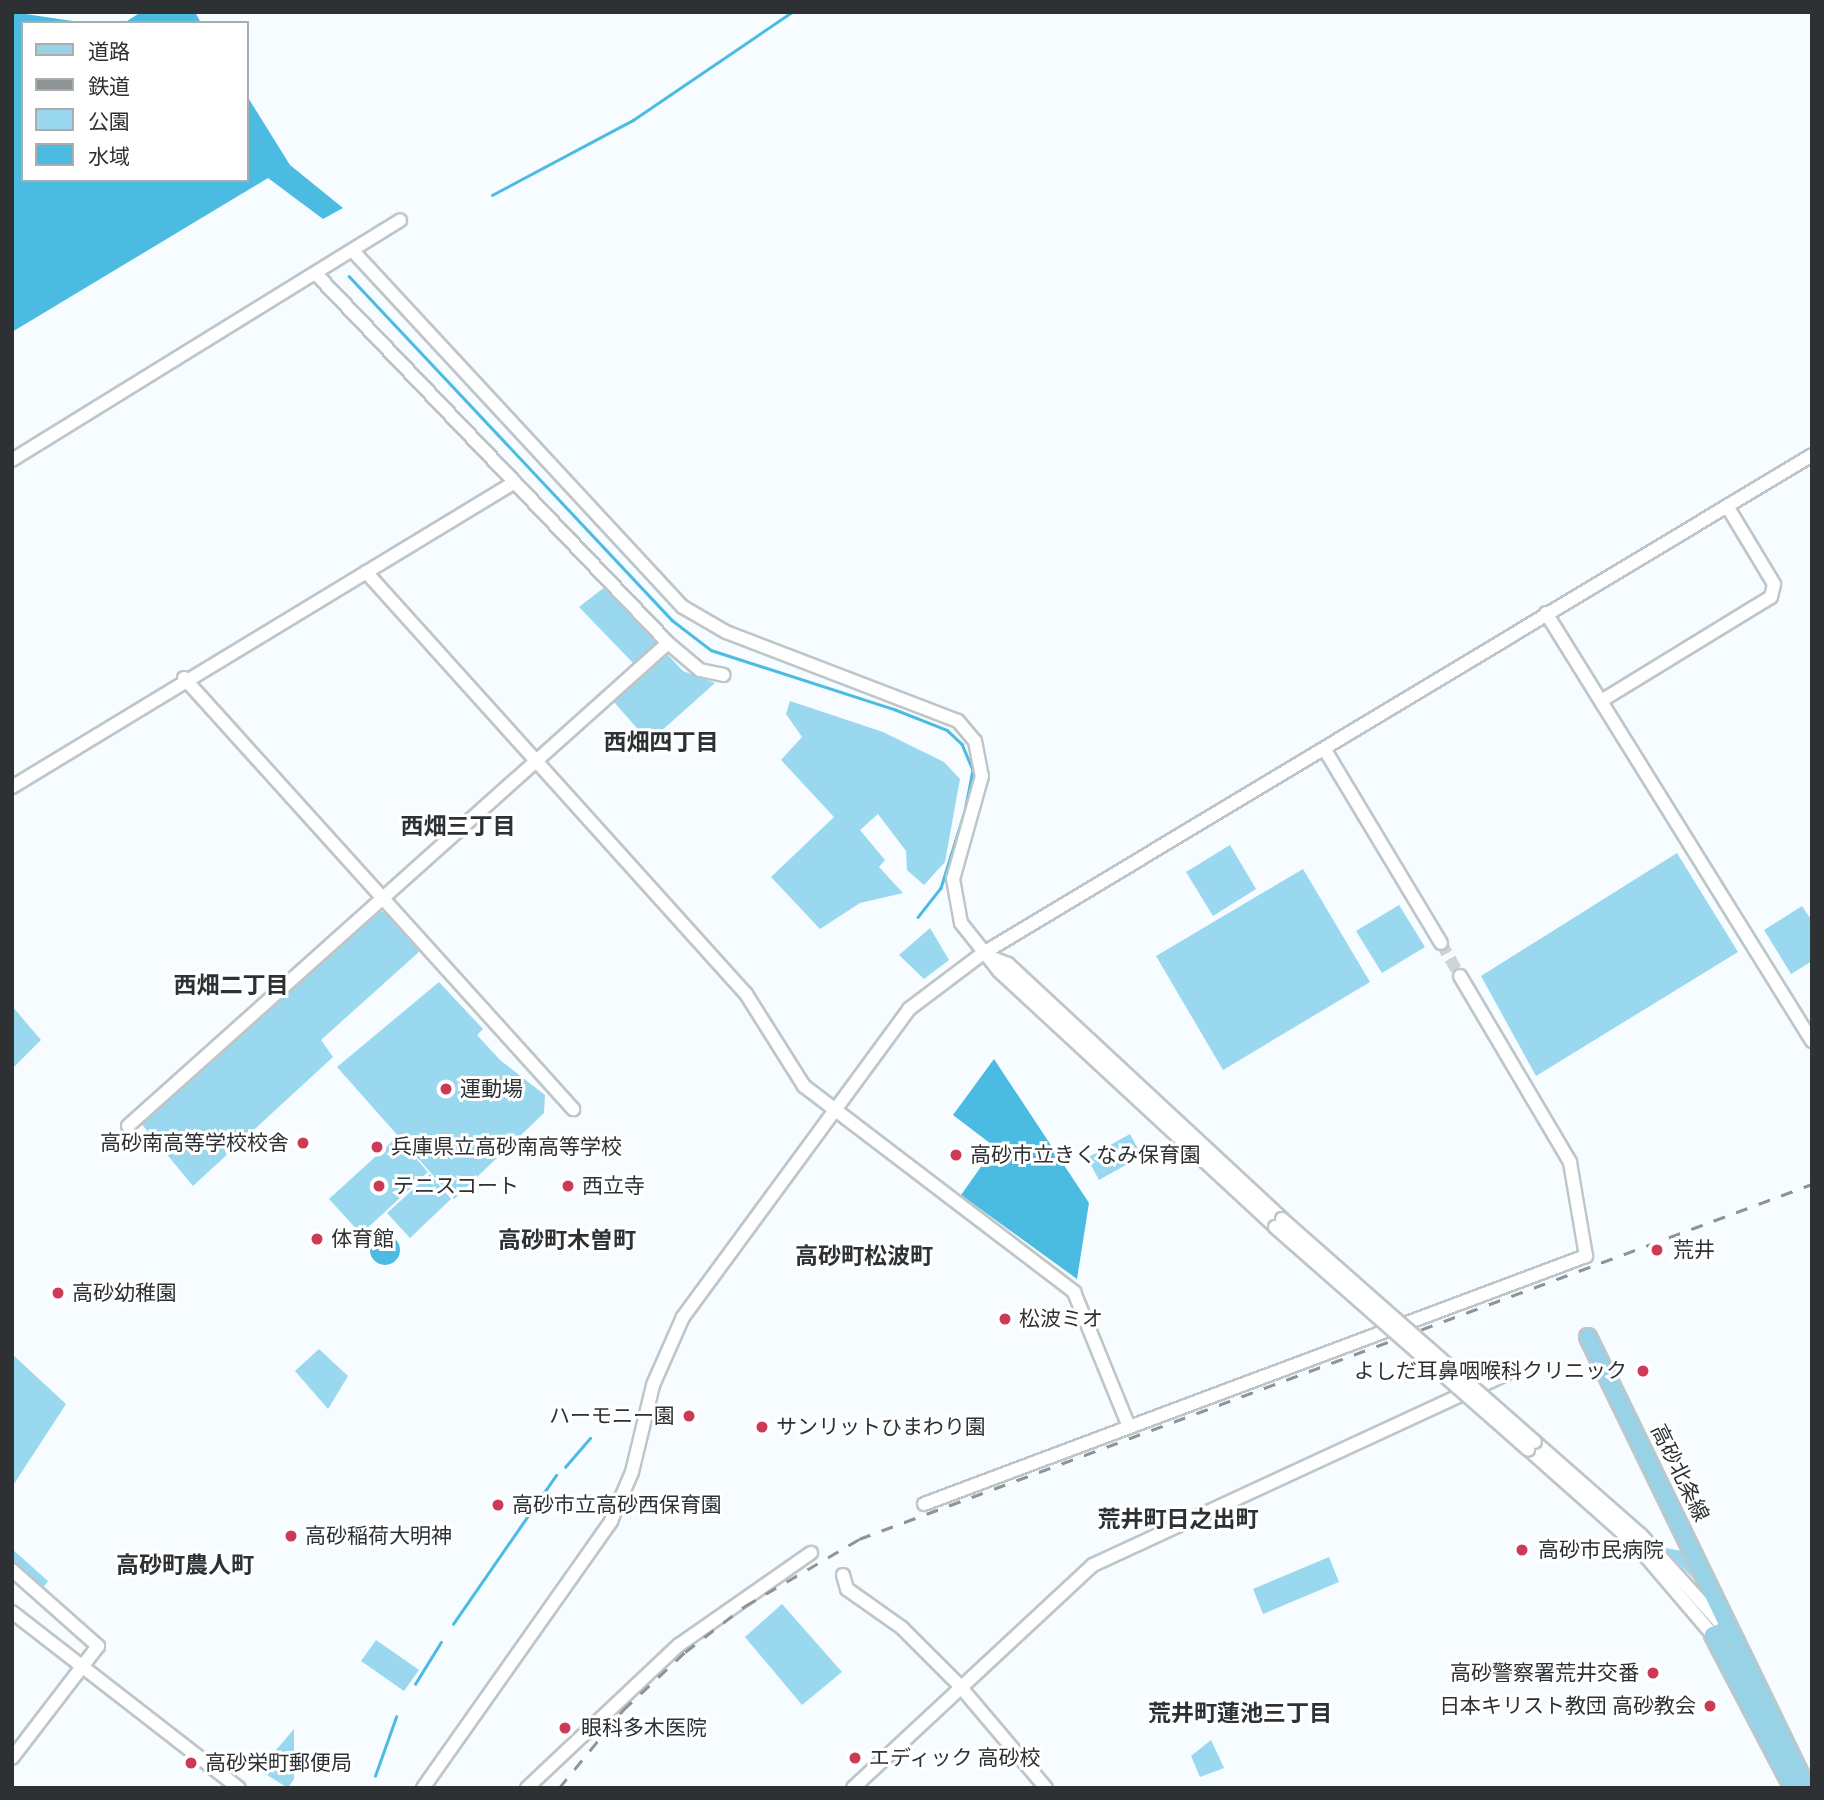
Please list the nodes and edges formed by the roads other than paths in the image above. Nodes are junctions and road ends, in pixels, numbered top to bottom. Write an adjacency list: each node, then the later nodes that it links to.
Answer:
1 (400, 220): 2 (street)
2 (353, 251): 3 (street); 19 (street)
3 (316, 274): 5 (street); 6 (street)
4 (1812, 455): 7 (street)
5 (12, 460)
6 (515, 482): 8 (street); 10 (street)
7 (1727, 506): 9 (street); 13 (street)
8 (366, 572): 12 (street); 15 (street)
9 (1546, 613): 13 (street); 14 (street)
10 (668, 643): 11 (street); 15 (street)
11 (723, 675)
12 (184, 678): 16 (street); 17 (street)
13 (1601, 701): 21 (street)
14 (1325, 750): 18 (street); 19 (street)
15 (535, 759): 17 (street); 23 (street)
16 (12, 787)
17 (382, 898): 22 (street); 24 (street)
18 (1441, 943)
19 (982, 954): 23 (street); 33 (street, bridge)
20 (1460, 976): 27 (street)
21 (1812, 1041)
22 (573, 1109)
23 (831, 1111): 27 (street); 38 (street)
24 (128, 1126)
25 (1588, 1337): 33 (main road, 高砂北条線)
26 (1505, 1375): 35 (street)
27 (1129, 1427): 28 (street)
28 (924, 1504)
29 (811, 1553): 39 (street)
30 (12, 1570): 34 (street)
31 (843, 1575): 35 (street)
32 (12, 1612): 34 (street)
33 (1719, 1633): 42 (main road, 高砂北条線); 43 (main road, 高砂北条線)
34 (86, 1664): 36 (street); 37 (street)
35 (959, 1685): 40 (street); 41 (street)
36 (12, 1758)
37 (239, 1788)
38 (423, 1788)
39 (527, 1788)
40 (853, 1788)
41 (1046, 1788)
42 (1793, 1788)
43 (1807, 1788)

